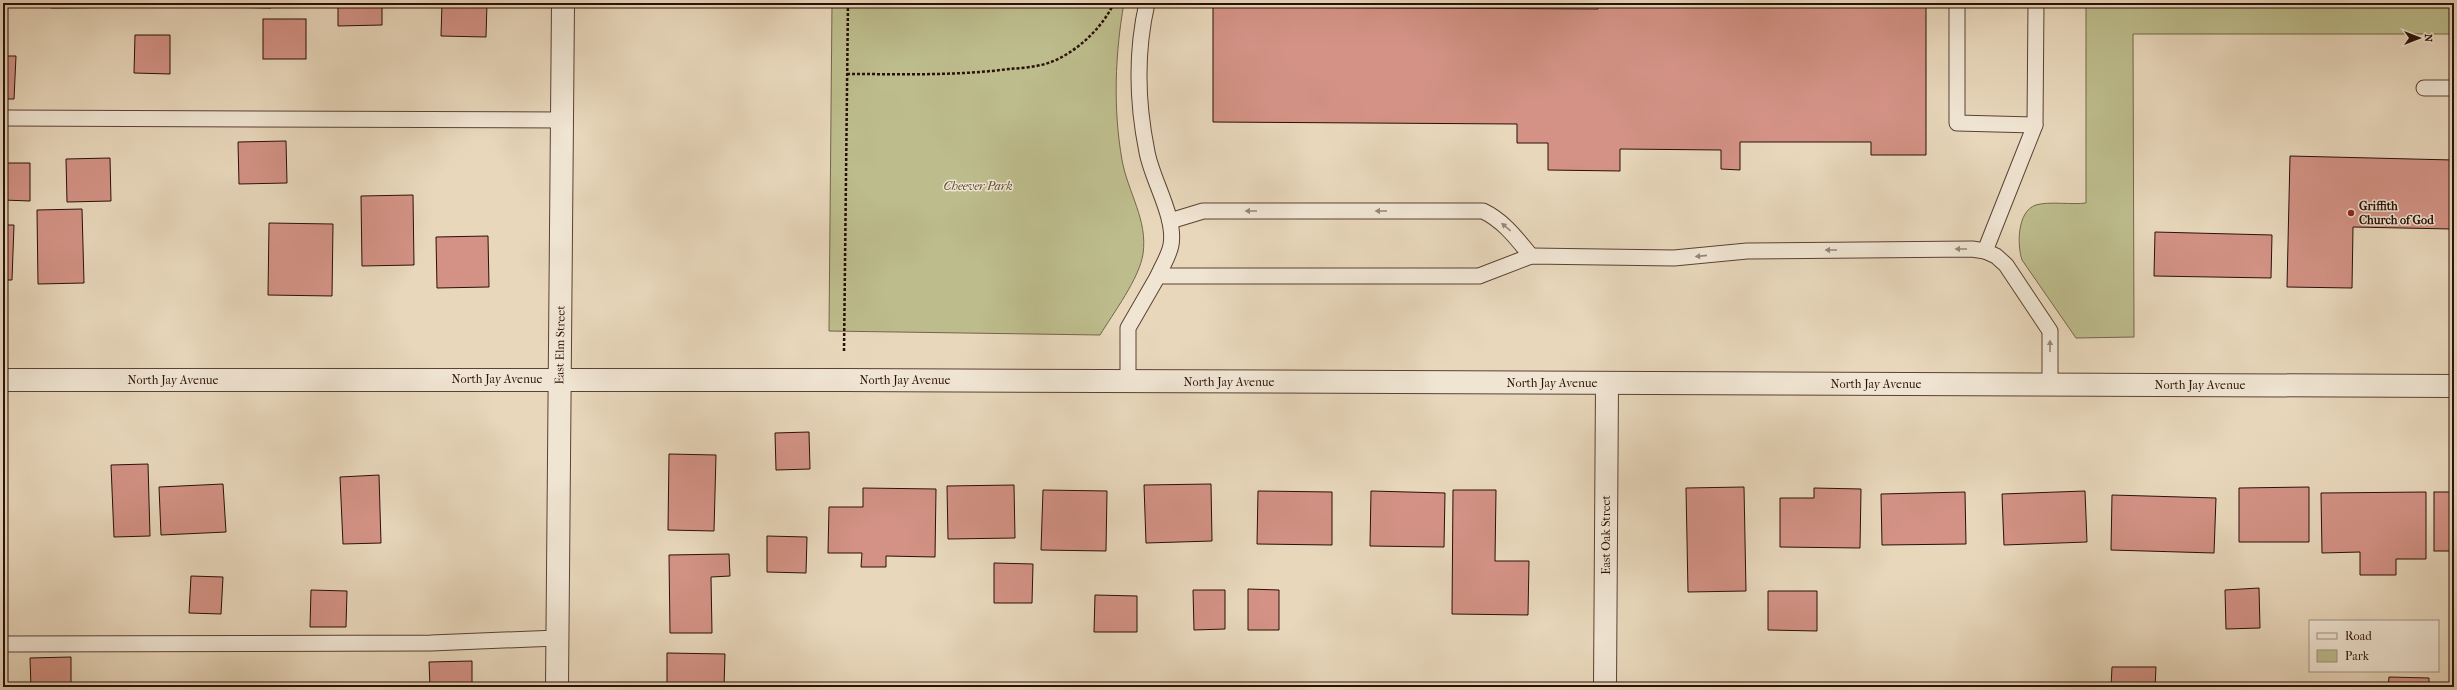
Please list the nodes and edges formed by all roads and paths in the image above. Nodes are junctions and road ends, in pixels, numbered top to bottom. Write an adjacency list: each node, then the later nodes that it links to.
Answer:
1 (563, 3): 11 (street, East Elm Street)
2 (848, 3): 7 (path)
3 (1114, 3): 7 (path)
4 (1147, 3): 13 (lane)
5 (1957, 3): 12 (lane)
6 (2036, 3): 12 (lane)
7 (847, 74): 19 (path)
8 (2424, 88): 9 (lane)
9 (2454, 88)
10 (3, 118): 11 (lane)
11 (562, 120): 17 (street, East Elm Street)
12 (2035, 125): 14 (lane)
13 (1170, 221): 15 (lane, one-way to 13); 16 (lane)
14 (1986, 251): 15 (lane, one-way to 15); 22 (lane, one-way to 14)
15 (1531, 256): 16 (lane)
16 (1158, 276): 20 (lane)
17 (560, 379): 18 (street, North Jay Avenue); 19 (street, North Jay Avenue); 24 (street, East Elm Street)
18 (3, 380)
19 (844, 380): 20 (street, North Jay Avenue)
20 (1128, 381): 21 (street, North Jay Avenue)
21 (1607, 384): 22 (street, North Jay Avenue); 27 (street, East Oak Street)
22 (2050, 385): 23 (street, North Jay Avenue)
23 (2454, 386)
24 (557, 638): 25 (lane); 26 (street, East Elm Street)
25 (3, 644)
26 (557, 687)
27 (1605, 687)

